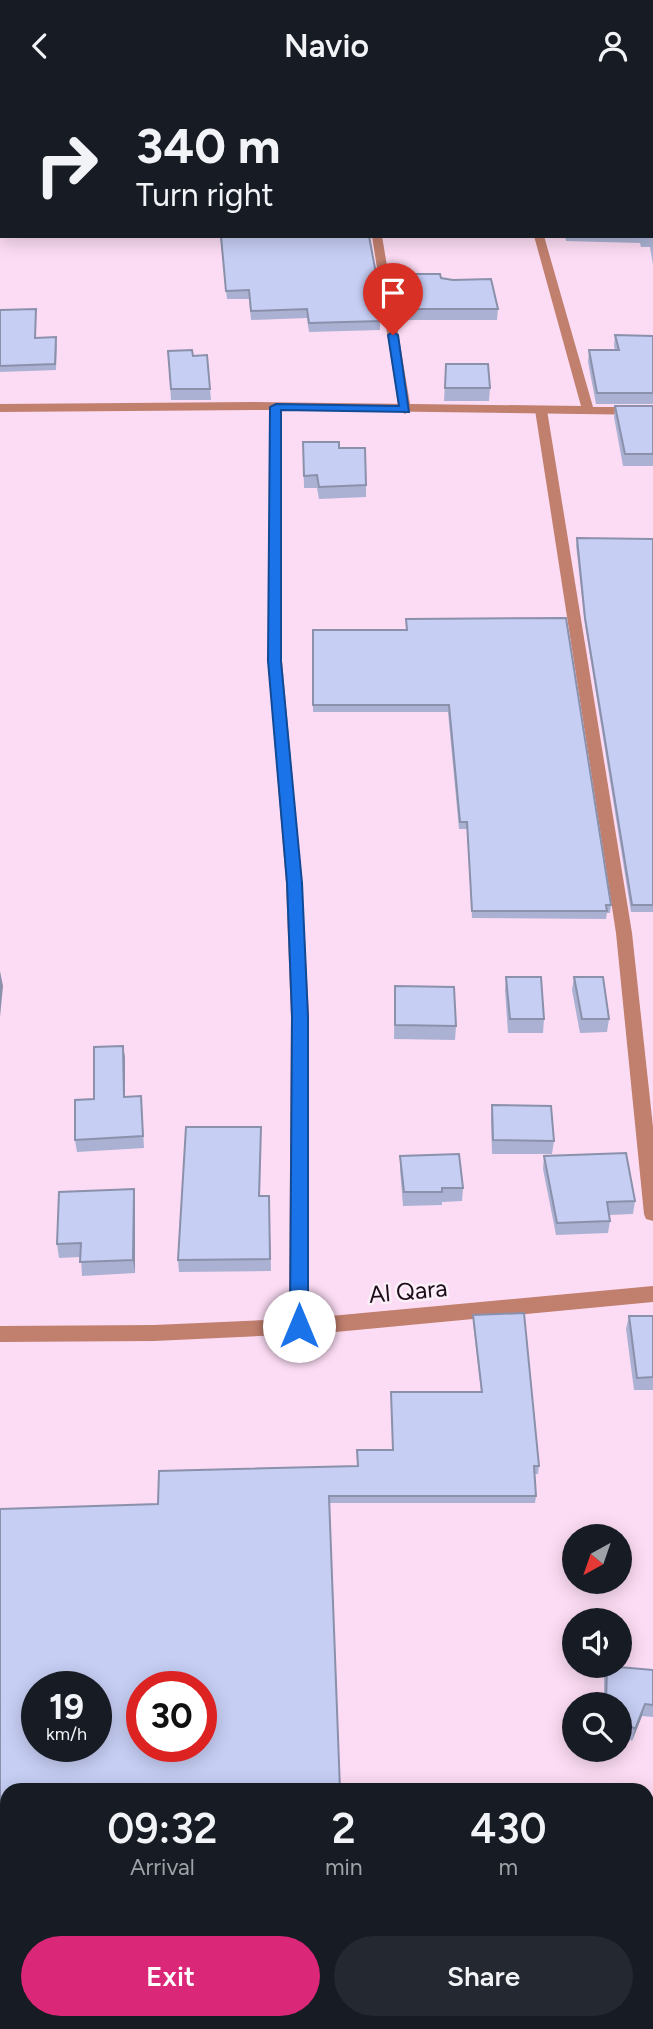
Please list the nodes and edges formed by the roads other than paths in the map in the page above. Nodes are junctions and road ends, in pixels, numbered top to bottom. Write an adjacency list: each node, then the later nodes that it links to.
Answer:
1 (377, 238): 5 (street)
2 (540, 238): 7 (street)
3 (276, 407): 4 (street); 5 (street); 11 (street)
4 (0, 408)
5 (405, 409): 6 (street)
6 (541, 410): 7 (street); 9 (street)
7 (588, 410): 8 (street)
8 (653, 411)
9 (653, 1214)
10 (653, 1294): 11 (street, Al Qara)
11 (299, 1326): 12 (street, Al Qara)
12 (0, 1334)

